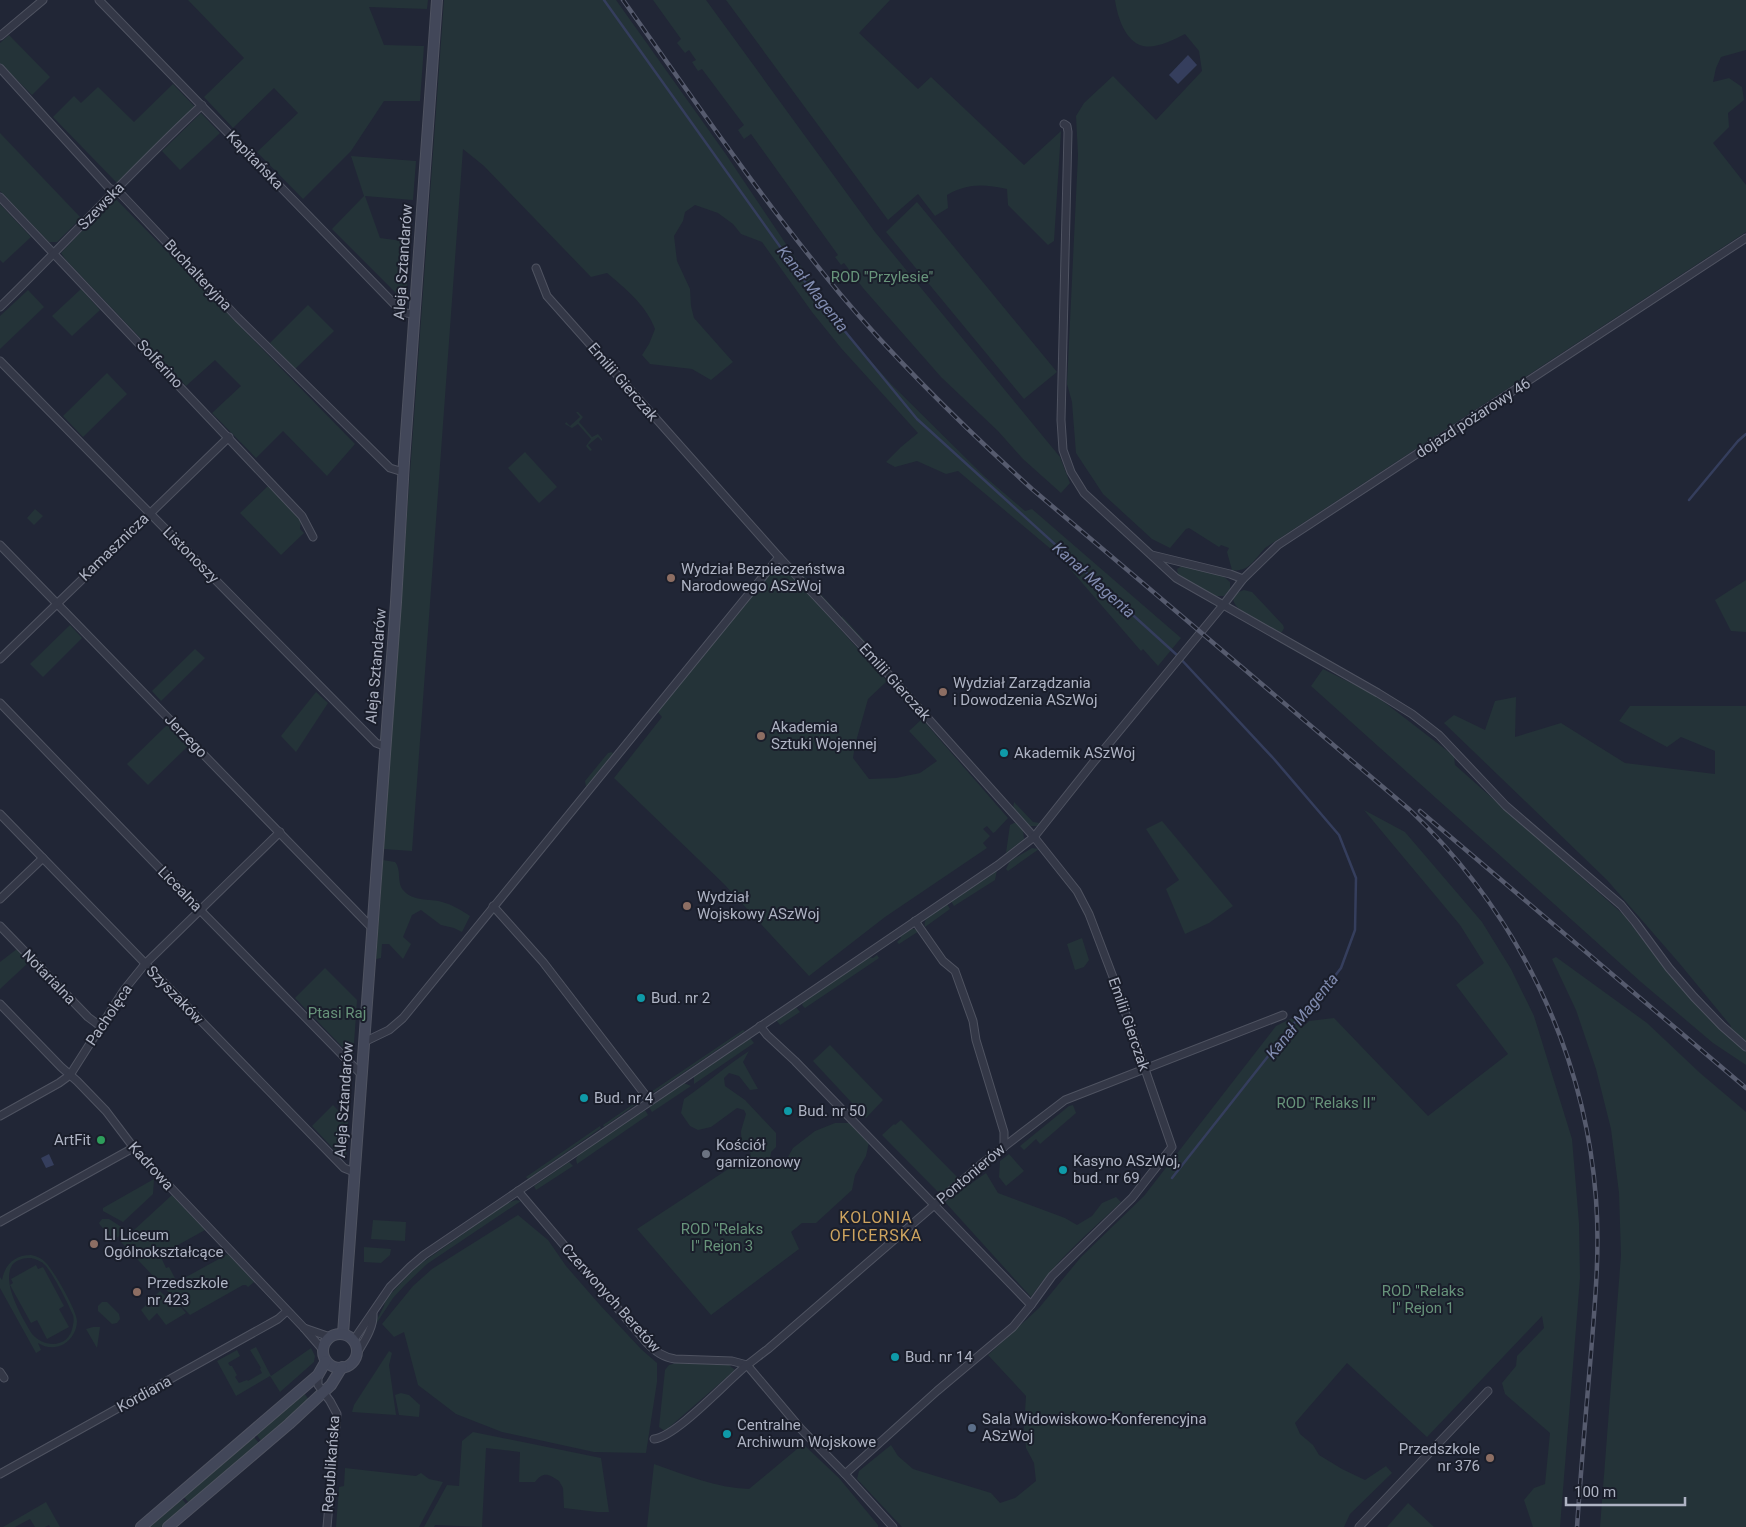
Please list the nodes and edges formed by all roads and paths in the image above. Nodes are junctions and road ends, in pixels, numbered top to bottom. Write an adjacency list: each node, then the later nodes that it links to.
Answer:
1 (43, 0): 4 (street)
2 (100, 0): 6 (street, Kapitańska)
3 (437, 0): 14 (street, Aleja Sztandarów)
4 (0, 36)
5 (0, 68): 8 (street, Buchalteryjna)
6 (202, 105): 8 (street, Szewska); 14 (street, Kapitańska)
7 (1064, 124): 21 (street)
8 (114, 191): 11 (street, Szewska); 17 (street, Buchalteryjna)
9 (0, 197): 11 (street, Solferino)
10 (1746, 238): 23 (street, dojazd pożarowy 46)
11 (54, 254): 13 (street, Szewska); 16 (street, Solferino)
12 (536, 268): 22 (street, Emilii Gierczak)
13 (0, 308)
14 (414, 314): 17 (street, Aleja Sztandarów)
15 (0, 361): 18 (street, Listonoszy)
16 (229, 437): 18 (street, Kamasznicza); 19 (street, Solferino)
17 (403, 472): 28 (street, Aleja Sztandarów)
18 (150, 512): 24 (street, Kamasznicza); 28 (street, Listonoszy)
19 (313, 537)
20 (0, 545): 24 (street, Jerzego)
21 (1150, 554): 23 (street); 25 (street)
22 (779, 557): 31 (street, Emilii Gierczak); 34 (street)
23 (1243, 579): 25 (street, dojazd pożarowy 46)
24 (56, 603): 26 (street, Kamasznicza); 30 (street, Jerzego)
25 (1224, 604): 31 (street, dojazd pożarowy 46); 45 (street)
26 (0, 659)
27 (0, 703): 35 (street, Licealna)
28 (384, 746): 38 (street, Aleja Sztandarów)
29 (0, 814): 32 (street, Szyszaków)
30 (280, 832): 35 (street, Pacholęca); 38 (street, Jerzego)
31 (1034, 837): 36 (street, dojazd pożarowy 46); 46 (street, Emilii Gierczak)
32 (43, 858): 33 (street); 39 (street, Szyszaków)
33 (0, 899)
34 (493, 906): 44 (street); 49 (street)
35 (200, 910): 39 (street, Pacholęca); 47 (street, Licealna)
36 (915, 921): 43 (street, dojazd pożarowy 46); 51 (street)
37 (0, 926): 42 (street, Notarialna)
38 (372, 928): 44 (street, Aleja Sztandarów)
39 (145, 964): 42 (street, Pacholęca); 55 (street, Szyszaków)
40 (0, 1004): 48 (street, Kadrowa)
41 (1283, 1015): 46 (street, Pontonierów)
42 (100, 1026): 48 (street, Pacholęca)
43 (760, 1026): 49 (street, dojazd pożarowy 46); 57 (street)
44 (364, 1042): 47 (street, Aleja Sztandarów)
45 (1746, 1047)
46 (1145, 1068): 52 (street, Pontonierów); 59 (street, Emilii Gierczak)
47 (362, 1074): 55 (street, Aleja Sztandarów)
48 (70, 1075): 50 (street); 54 (street, Kadrowa)
49 (650, 1101): 56 (street, dojazd pożarowy 46)
50 (0, 1116)
51 (1004, 1132): 52 (street); 53 (street)
52 (1016, 1137): 53 (street, Pontonierów)
53 (1004, 1147): 57 (street, Pontonierów)
54 (133, 1148): 58 (street); 60 (street, Kadrowa)
55 (354, 1172): 63 (street, Aleja Sztandarów)
56 (518, 1191): 61 (street, dojazd pożarowy 46); 69 (street, Czerwonych Beretów)
57 (933, 1205): 59 (street); 69 (street, Pontonierów)
58 (0, 1222)
59 (1031, 1306): 78 (street)
60 (287, 1311): 62 (street, Kadrowa); 77 (street, Kordiana)
61 (373, 1314): 65 (street); 67 (street)
62 (304, 1328): 64 (street, Kadrowa); 66 (street, Kadrowa)
63 (343, 1334): 64 (street); 65 (street)
64 (330, 1337): 66 (street)
65 (353, 1341): 67 (street)
66 (323, 1350): 68 (street)
67 (356, 1354): 70 (street)
68 (326, 1361): 70 (street); 71 (street)
69 (747, 1365): 76 (street, Pontonierów); 78 (street)
70 (342, 1368): 72 (street)
71 (318, 1375): 74 (street, Republikańska); 79 (street)
72 (331, 1385): 74 (street); 75 (street, Republikańska)
73 (1488, 1391): 83 (street)
74 (322, 1392): 75 (street, Republikańska); 80 (street)
75 (330, 1401): 81 (street, Republikańska)
76 (654, 1439)
77 (0, 1474)
78 (845, 1474): 82 (street)
79 (141, 1527)
80 (168, 1527)
81 (327, 1527)
82 (893, 1527)
83 (1359, 1527)

